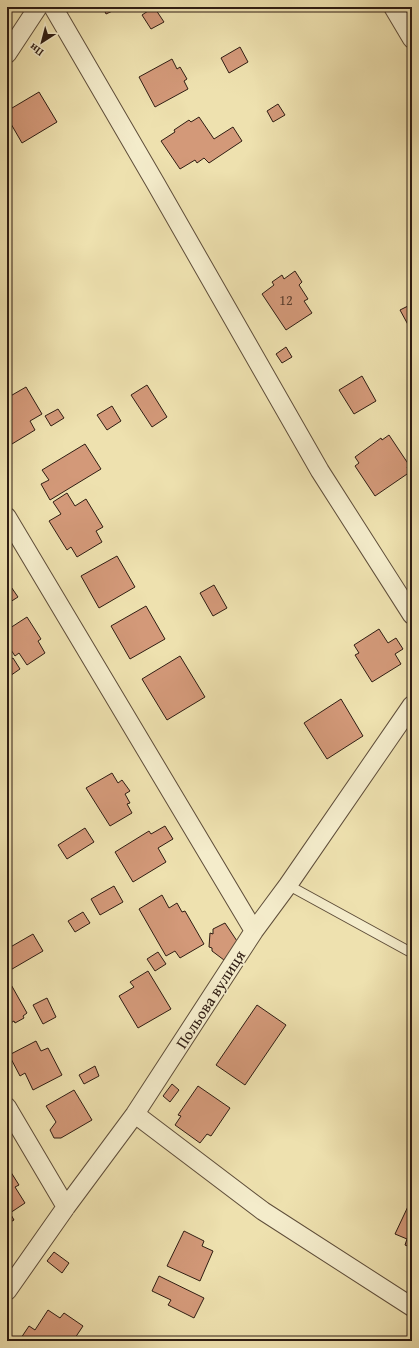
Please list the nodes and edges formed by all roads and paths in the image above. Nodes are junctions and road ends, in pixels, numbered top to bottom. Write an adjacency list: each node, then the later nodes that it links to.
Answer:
1 (38, 7): 5 (street)
2 (53, 7): 7 (street)
3 (393, 7): 4 (street)
4 (412, 39)
5 (7, 54)
6 (7, 518): 10 (street)
7 (412, 615)
8 (412, 705): 9 (street, Польова вулиця)
9 (288, 885): 10 (street, Польова вулиця); 11 (lane)
10 (254, 931): 13 (street, Польова вулиця)
11 (412, 953)
12 (7, 1107): 14 (street)
13 (135, 1114): 14 (street, Польова вулиця); 16 (street)
14 (66, 1207): 15 (street, Польова вулиця)
15 (7, 1291)
16 (412, 1307)

